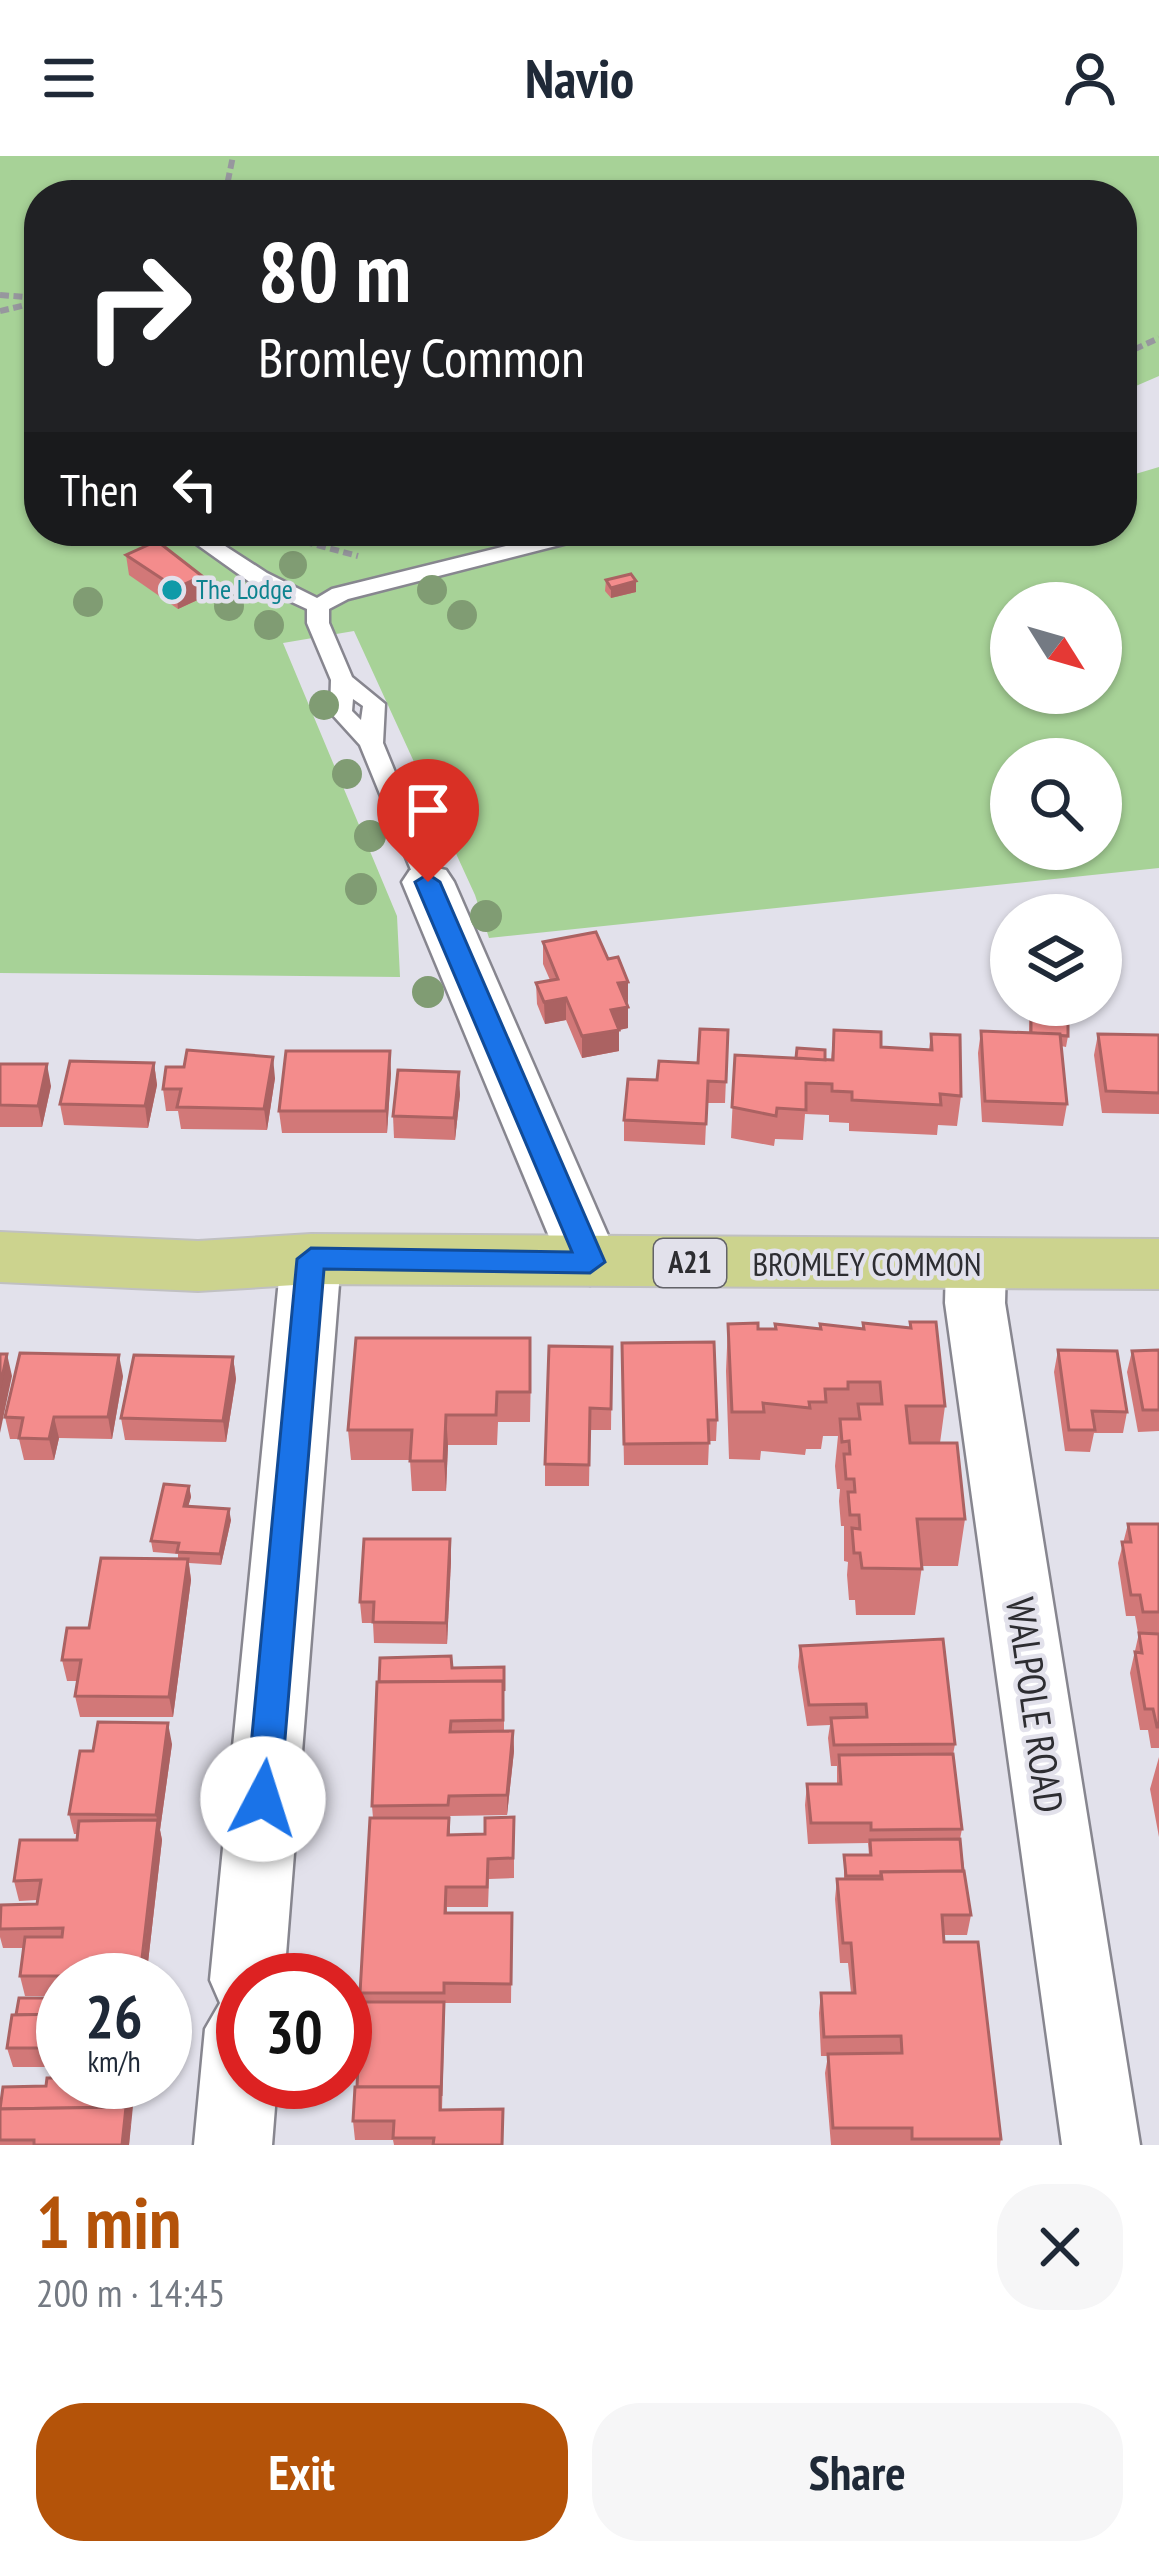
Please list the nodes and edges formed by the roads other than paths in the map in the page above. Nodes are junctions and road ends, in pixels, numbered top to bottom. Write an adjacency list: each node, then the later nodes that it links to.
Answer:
1 (211, 546): 3 (lane)
2 (532, 546): 3 (lane)
3 (318, 606): 4 (lane)
4 (428, 882): 7 (street)
5 (0, 1257): 6 (main road, BROMLEY COMMON / A21)
6 (311, 1259): 7 (main road, BROMLEY COMMON / A21); 10 (street)
7 (590, 1262): 9 (main road, BROMLEY COMMON / A21)
8 (1159, 1264): 9 (main road, BROMLEY COMMON / A21)
9 (976, 1265): 13 (street, WALPOLE ROAD)
10 (249, 1953)
11 (236, 2109): 12 (street)
12 (233, 2145)
13 (1101, 2145)

